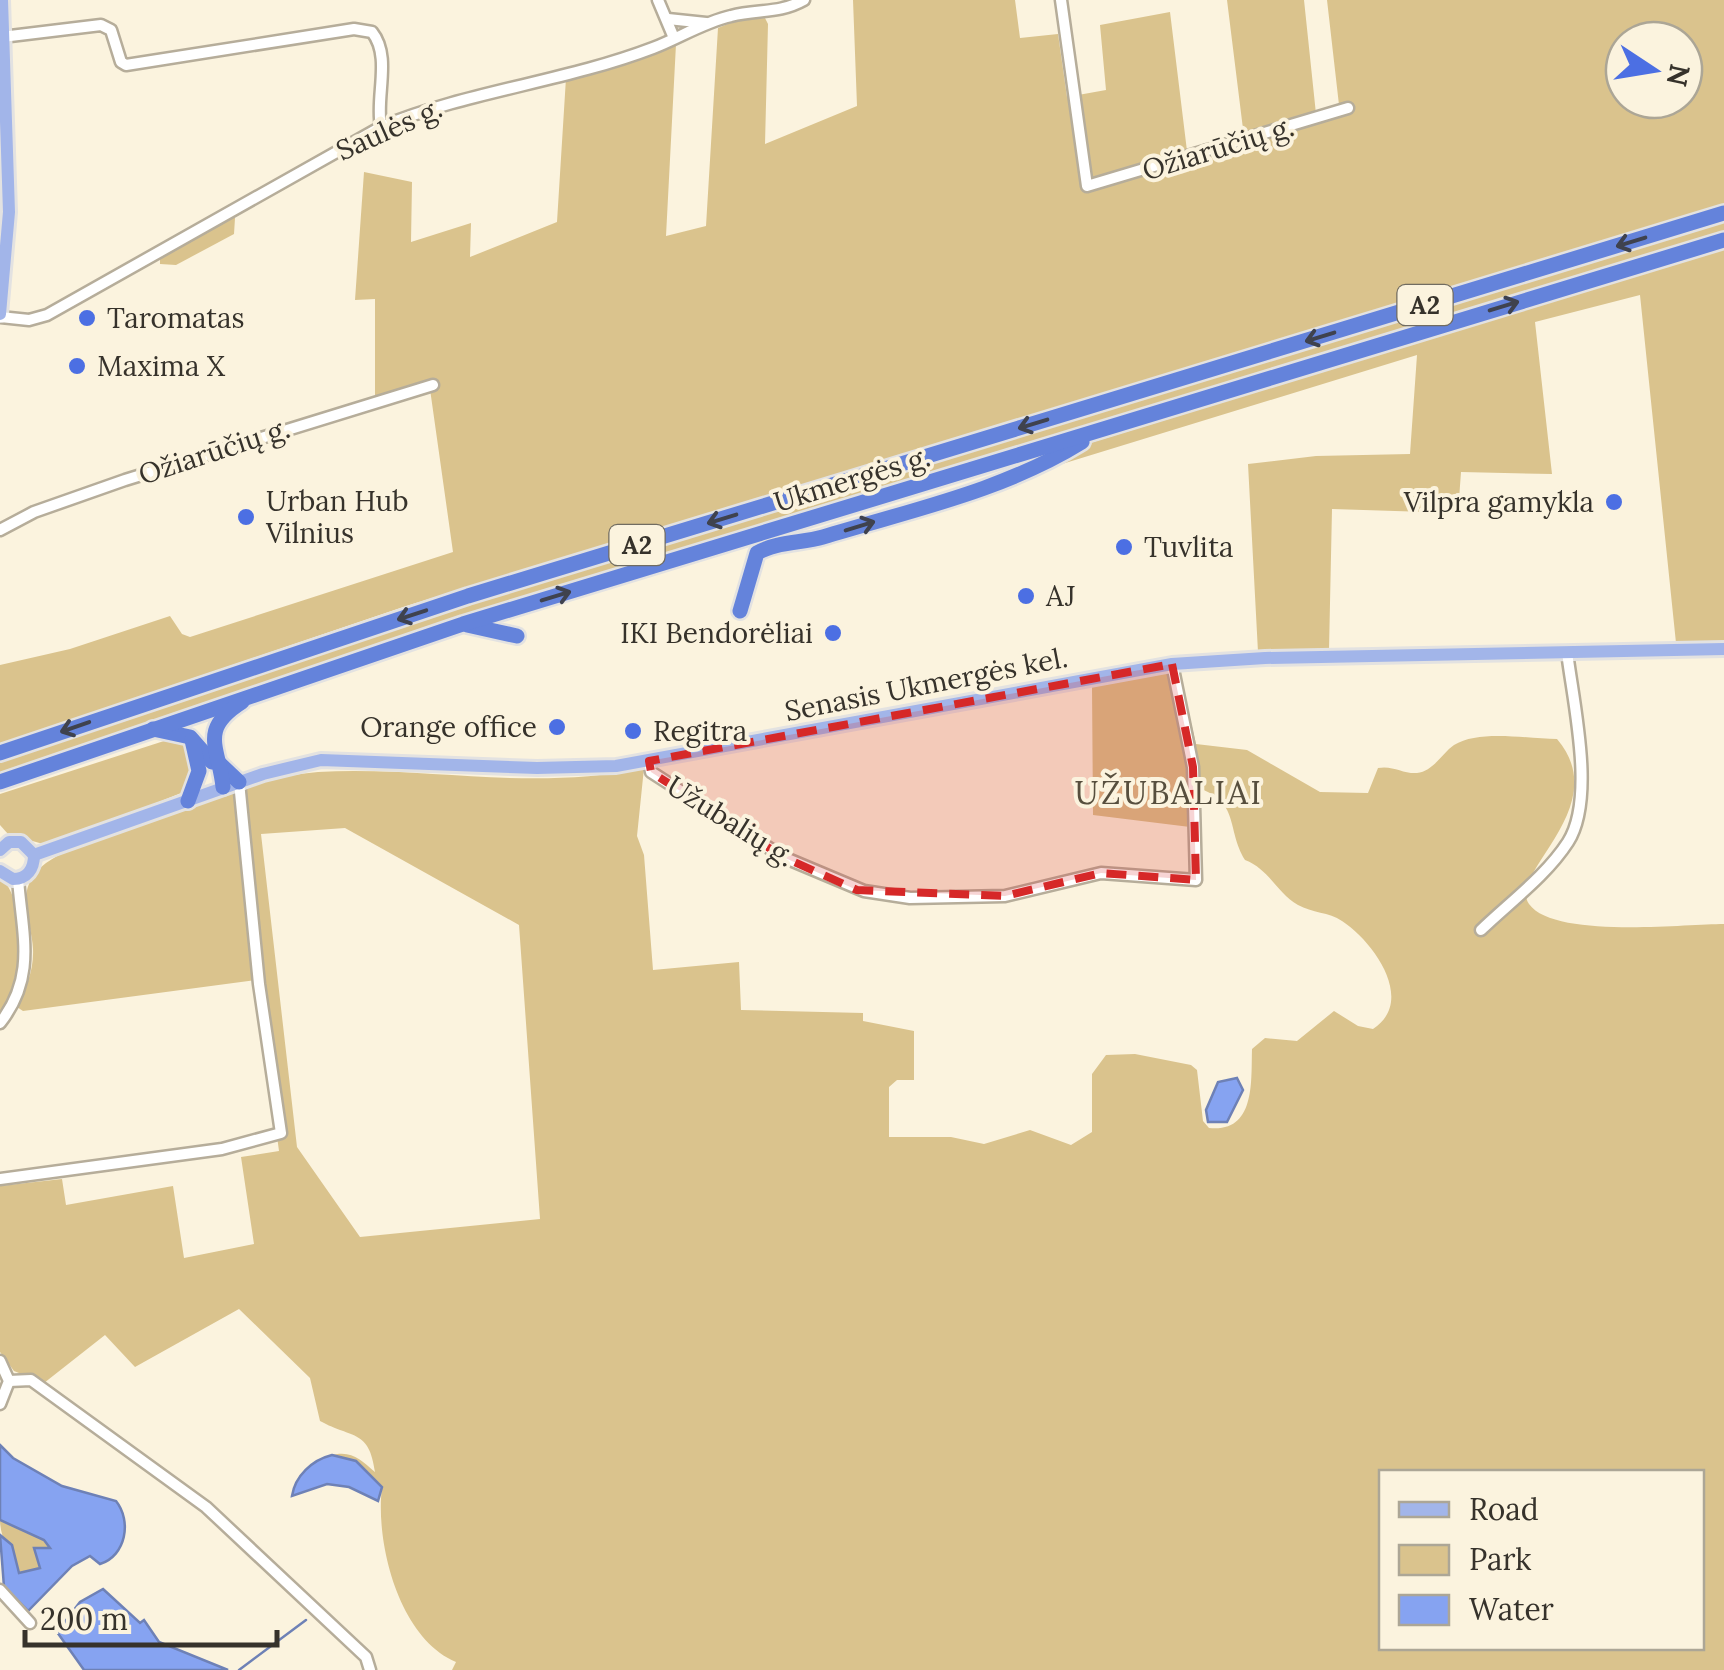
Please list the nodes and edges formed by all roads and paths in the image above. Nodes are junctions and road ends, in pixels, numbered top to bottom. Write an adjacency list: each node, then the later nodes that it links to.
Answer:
1 (2, 0): 7 (main road)
2 (658, 0): 5 (street)
3 (804, 0): 6 (street, Saulės g.)
4 (1060, 0): 9 (street, Ožiarūčių g.)
5 (668, 19): 6 (street); 8 (street)
6 (712, 22): 8 (street, Saulės g.)
7 (2, 37): 10 (street); 13 (main road)
8 (674, 38): 10 (street, Saulės g.)
9 (1348, 108)
10 (381, 126): 14 (street, Saulės g.)
11 (1724, 214): 27 (highway, Ukmergės g. / A2, one-way to 27)
12 (1724, 240): 16 (highway, Ukmergės g. / A2, one-way to 12)
13 (3, 249): 14 (main road)
14 (0, 315)
15 (432, 385): 17 (street, Ožiarūčių g.)
16 (1137, 418): 18 (highway, one-way to 16); 19 (highway, Ukmergės g. / A2, one-way to 16)
17 (0, 530)
18 (740, 611)
19 (463, 624): 20 (highway); 24 (highway, Ukmergės g. / A2)
20 (516, 636)
21 (1724, 648): 22 (main road, Senasis Ukmergės kel.)
22 (1567, 652): 23 (main road, Senasis Ukmergės kel.); 38 (street)
23 (1172, 664): 28 (main road, Senasis Ukmergės kel.); 28 (street, Užubalių g.)
24 (263, 690): 25 (highway, Ukmergės g. / A2); 29 (highway)
25 (149, 728): 26 (highway); 30 (highway, Ukmergės g. / A2)
26 (190, 737): 32 (highway); 33 (highway)
27 (0, 753)
28 (649, 761): 31 (main road, Senasis Ukmergės kel.)
29 (218, 763): 31 (highway); 32 (highway)
30 (1, 781)
31 (239, 782): 32 (main road, Senasis Ukmergės kel.); 40 (street)
32 (223, 788): 33 (main road, Senasis Ukmergės kel.)
33 (188, 801): 35 (main road, Senasis Ukmergės kel.)
34 (1, 845): 35 (main road)
35 (34, 855): 37 (main road)
36 (0, 871): 37 (main road)
37 (18, 879): 39 (street)
38 (1481, 930)
39 (0, 1023)
40 (0, 1179)
41 (0, 1361): 42 (street)
42 (9, 1381): 43 (street); 46 (street)
43 (0, 1404)
44 (0, 1590): 45 (street)
45 (30, 1623)
46 (370, 1670)

